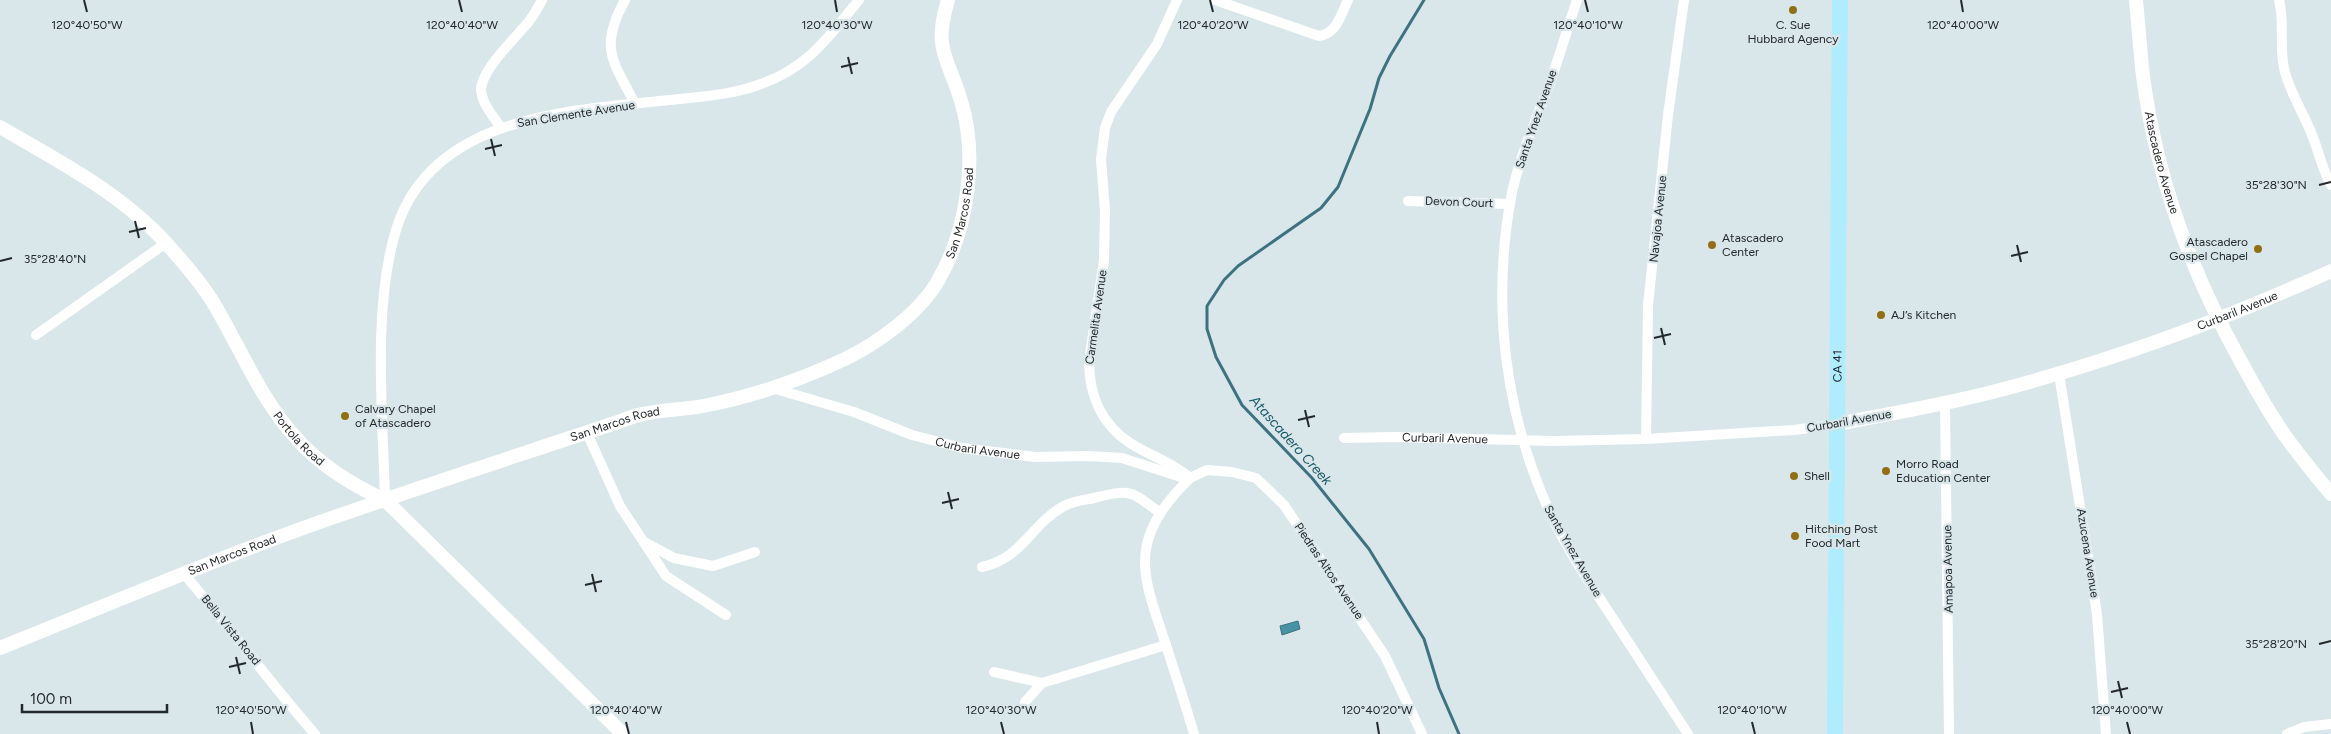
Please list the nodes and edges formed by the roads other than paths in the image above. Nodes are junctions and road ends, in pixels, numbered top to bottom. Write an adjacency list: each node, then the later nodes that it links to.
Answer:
1 (542, 0): 15 (street)
2 (625, 0): 13 (street)
3 (859, 0): 13 (street, San Clemente Avenue)
4 (948, 0): 24 (street, San Marcos Road)
5 (1177, 0): 31 (street, Carmelita Avenue)
6 (1215, 0): 7 (street)
7 (1348, 0)
8 (1577, 0): 18 (street, Santa Ynez Avenue)
9 (1684, 0): 29 (street, Navajoa Avenue)
10 (1840, 0): 26 (main road, CA 41 / CA 41)
11 (2136, 0): 21 (street, Atascadero Avenue)
12 (2279, 0): 16 (street)
13 (635, 104): 15 (street, San Clemente Avenue)
14 (0, 127): 19 (street, Portola Road)
15 (501, 128): 33 (street, San Clemente Avenue)
16 (2331, 185)
17 (1408, 201): 18 (street, Devon Court)
18 (1510, 204): 30 (street, Santa Ynez Avenue)
19 (166, 243): 22 (street); 33 (street, Portola Road)
20 (2331, 270): 21 (street, Curbaril Avenue)
21 (2217, 318): 23 (street, Curbaril Avenue); 32 (street, Atascadero Avenue)
22 (36, 335)
23 (2059, 374): 25 (street, Curbaril Avenue); 53 (street, Azucena Avenue)
24 (772, 388): 27 (street, San Marcos Road); 31 (street, Curbaril Avenue)
25 (1945, 404): 26 (street, Curbaril Avenue); 52 (street, Amapoa Avenue)
26 (1838, 424): 29 (street, Curbaril Avenue); 51 (main road, CA 41 / CA 41)
27 (587, 433): 33 (street, San Marcos Road); 35 (street)
28 (1344, 438): 30 (street, Curbaril Avenue)
29 (1646, 439): 30 (street, Curbaril Avenue)
30 (1523, 440): 50 (street, Santa Ynez Avenue)
31 (1190, 478): 34 (street); 49 (street, Piedras Altos Avenue)
32 (2331, 494)
33 (385, 500): 38 (street, San Marcos Road); 47 (street, Portola Road)
34 (1160, 513): 37 (street); 40 (street)
35 (643, 541): 36 (street); 39 (street)
36 (755, 552)
37 (982, 567)
38 (184, 574): 41 (street, San Marcos Road); 46 (street, Bella Vista Road)
39 (726, 615)
40 (1166, 645): 43 (street); 48 (street)
41 (0, 648)
42 (994, 672): 43 (street)
43 (1042, 683): 44 (street)
44 (1025, 702)
45 (2331, 724): 54 (street)
46 (314, 734)
47 (623, 734)
48 (1194, 734)
49 (1422, 734)
50 (1688, 734)
51 (1835, 734)
52 (1949, 734)
53 (2106, 734)
54 (2287, 734)

